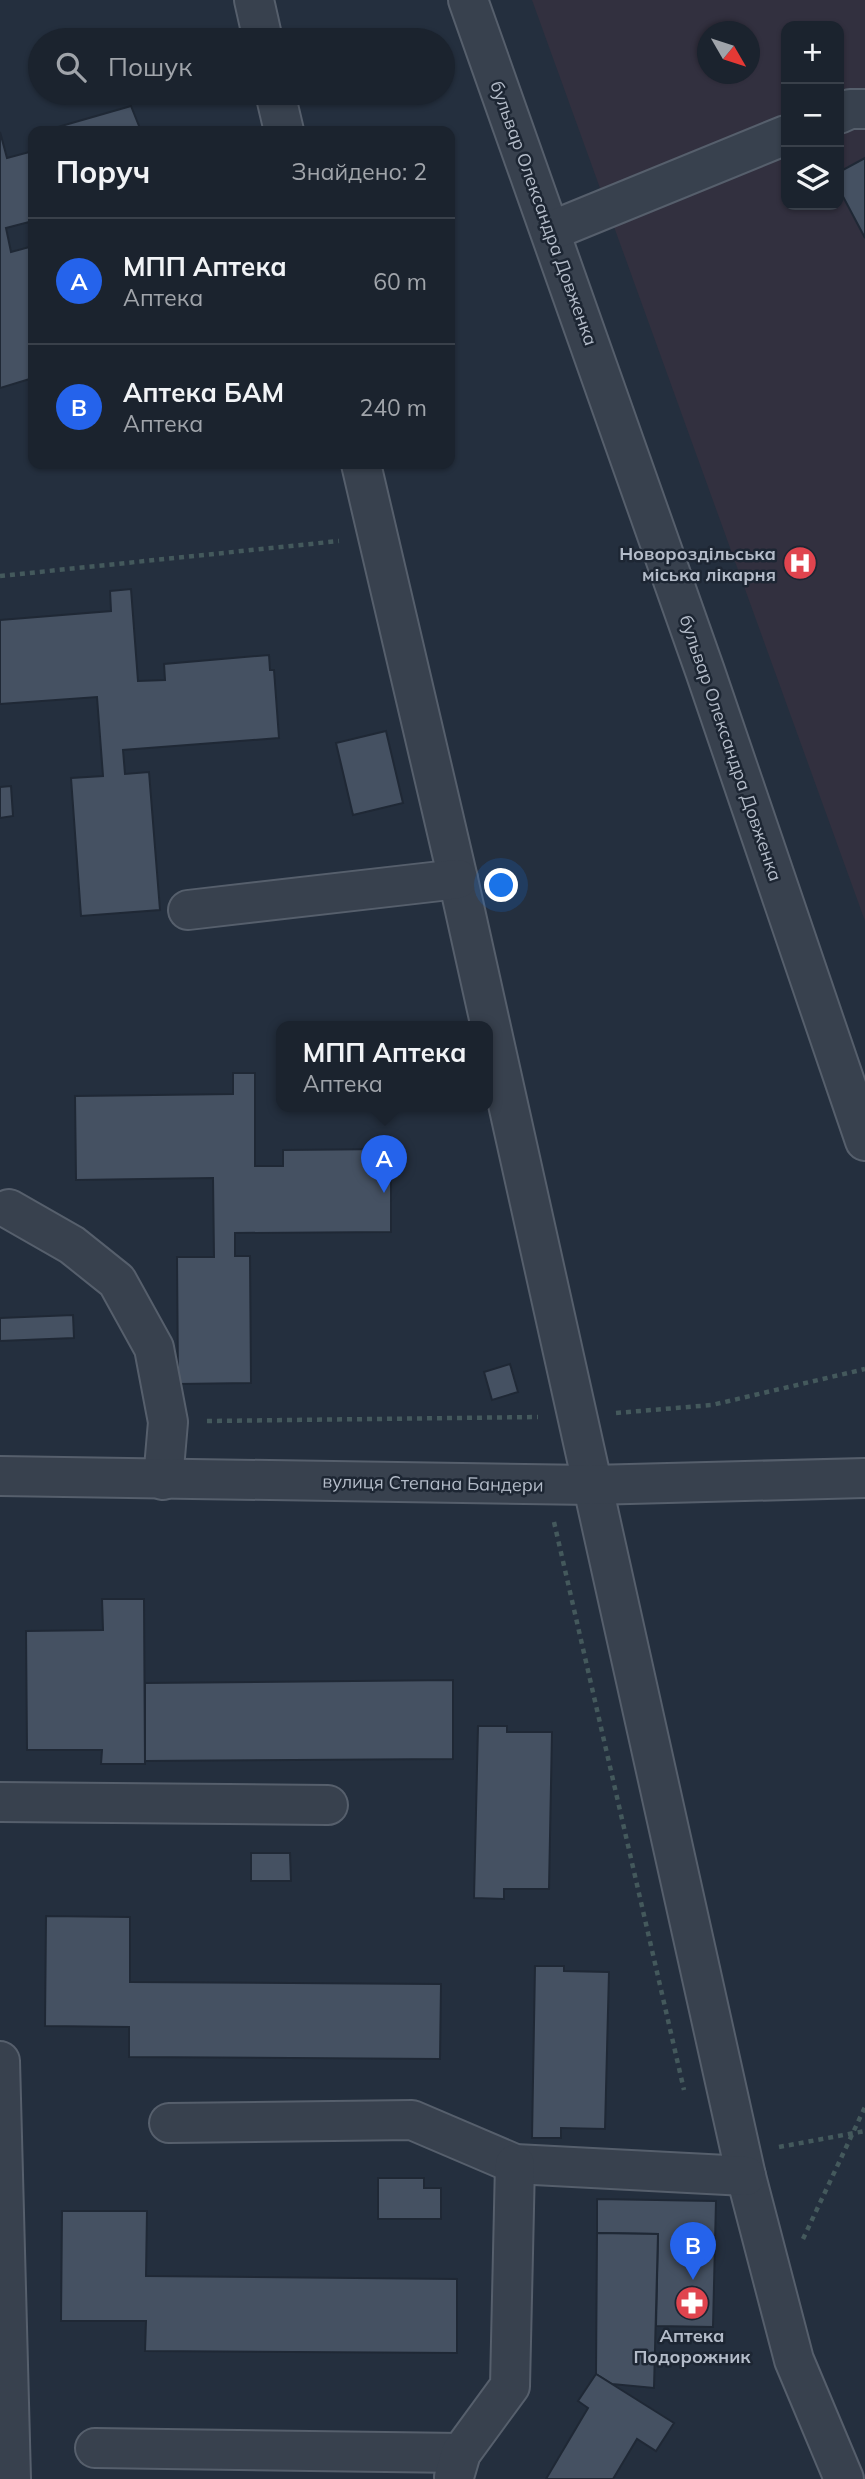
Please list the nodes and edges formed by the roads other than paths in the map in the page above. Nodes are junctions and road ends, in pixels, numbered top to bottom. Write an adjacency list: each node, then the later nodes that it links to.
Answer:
1 (254, 0): 3 (street)
2 (468, 0): 9 (street, бульвар Олександра Довженка)
3 (260, 28)
4 (278, 105): 7 (street)
5 (865, 109): 6 (street)
6 (844, 112)
7 (283, 126)
8 (781, 137): 9 (street)
9 (551, 231): 15 (street, бульвар Олександра Довженка)
10 (362, 469): 11 (street)
11 (458, 879): 12 (street); 13 (street)
12 (188, 909)
13 (489, 1021)
14 (493, 1038): 20 (street)
15 (865, 1141)
16 (9, 1209): 19 (street)
17 (0, 1476): 19 (street, вулиця Степана Бандери)
18 (865, 1478): 20 (street, вулиця Степана Бандери)
19 (163, 1479): 20 (street, вулиця Степана Бандери)
20 (591, 1485): 26 (street)
21 (0, 1802): 22 (street)
22 (328, 1805)
23 (0, 2061): 29 (street)
24 (169, 2123): 25 (street)
25 (515, 2164): 26 (street); 28 (street)
26 (743, 2165): 30 (street)
27 (96, 2448): 28 (street)
28 (457, 2466)
29 (11, 2479)
30 (844, 2479)

